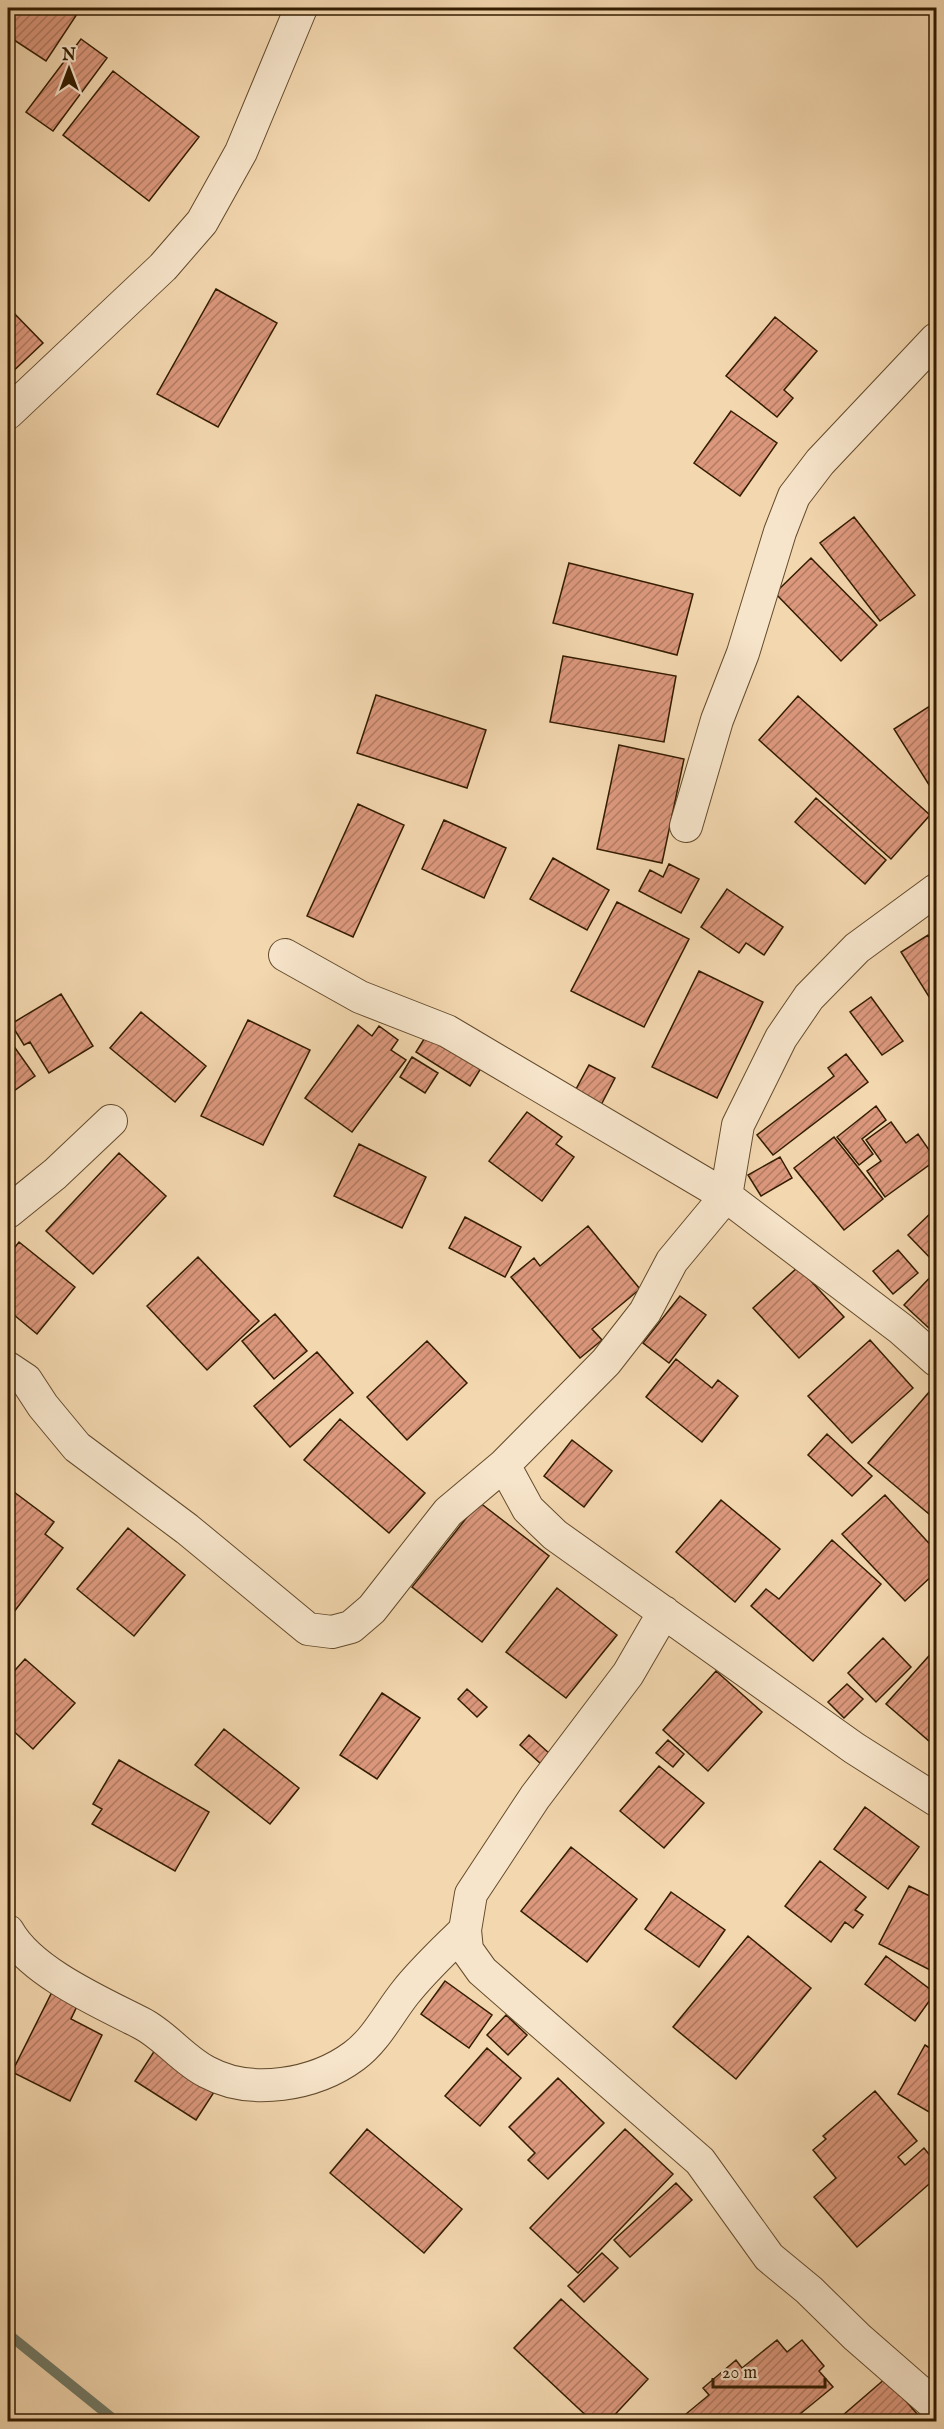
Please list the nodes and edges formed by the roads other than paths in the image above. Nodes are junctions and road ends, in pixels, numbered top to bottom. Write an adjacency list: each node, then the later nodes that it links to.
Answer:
1 (301, 8): 3 (street)
2 (936, 339): 4 (street)
3 (8, 413)
4 (686, 826)
5 (936, 890): 8 (street)
6 (285, 955): 8 (street)
7 (111, 1121): 9 (street)
8 (726, 1196): 10 (street); 12 (street)
9 (8, 1212)
10 (936, 1360)
11 (8, 1368): 12 (street)
12 (504, 1465): 13 (street)
13 (664, 1612): 14 (street); 15 (street)
14 (936, 1800)
15 (465, 1930): 16 (street); 17 (street)
16 (8, 1931)
17 (936, 2406)

